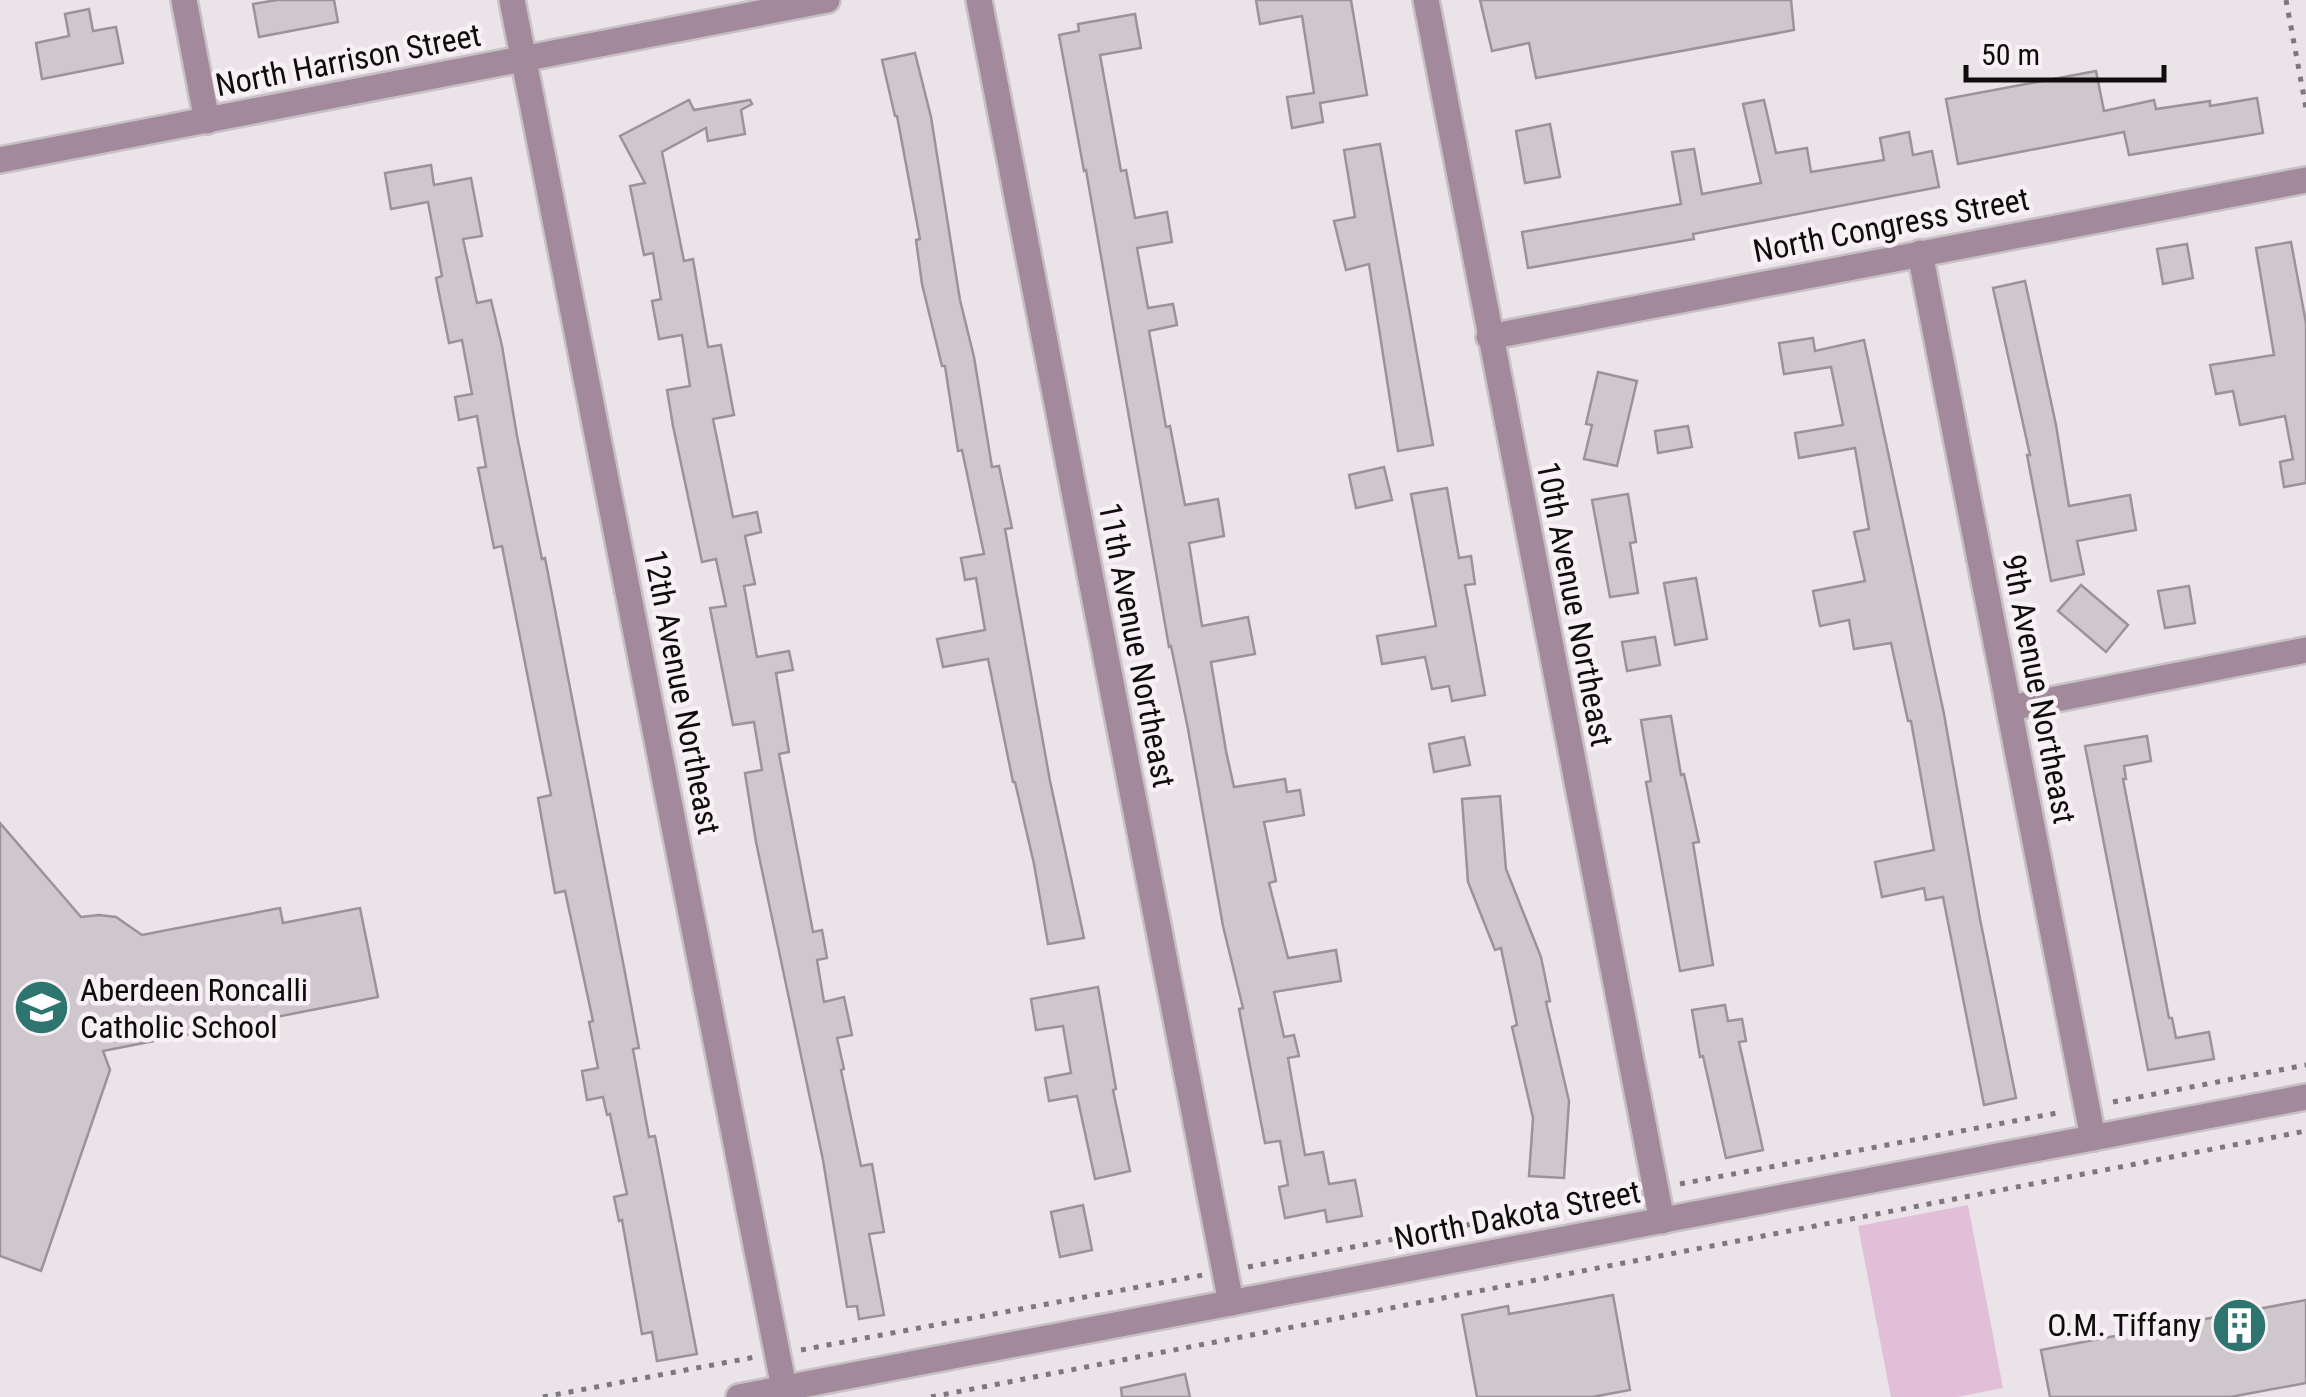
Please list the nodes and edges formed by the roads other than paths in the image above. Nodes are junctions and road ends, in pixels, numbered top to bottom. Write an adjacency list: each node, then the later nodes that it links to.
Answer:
1 (184, 0): 7 (street)
2 (512, 0): 6 (street, 12th Avenue Northeast)
3 (827, 0): 6 (street, North Harrison Street)
4 (979, 0): 17 (street, 11th Avenue Northeast)
5 (1426, 0): 11 (street, 10th Avenue Northeast)
6 (525, 58): 7 (street, North Harrison Street); 18 (street, 12th Avenue Northeast)
7 (208, 121): 8 (street, North Harrison Street)
8 (0, 160)
9 (2306, 180): 10 (street, North Congress Street)
10 (1920, 252): 11 (street, North Congress Street); 13 (street, 9th Avenue Northeast)
11 (1489, 337): 16 (street, 10th Avenue Northeast)
12 (2306, 650): 13 (street)
13 (2010, 708): 15 (street, 9th Avenue Northeast)
14 (2306, 1098): 15 (street, North Dakota Street)
15 (2093, 1138): 16 (street, North Dakota Street)
16 (1662, 1221): 17 (street, North Dakota Street)
17 (1231, 1303): 18 (street, North Dakota Street)
18 (785, 1393): 19 (street, North Dakota Street)
19 (739, 1397)

